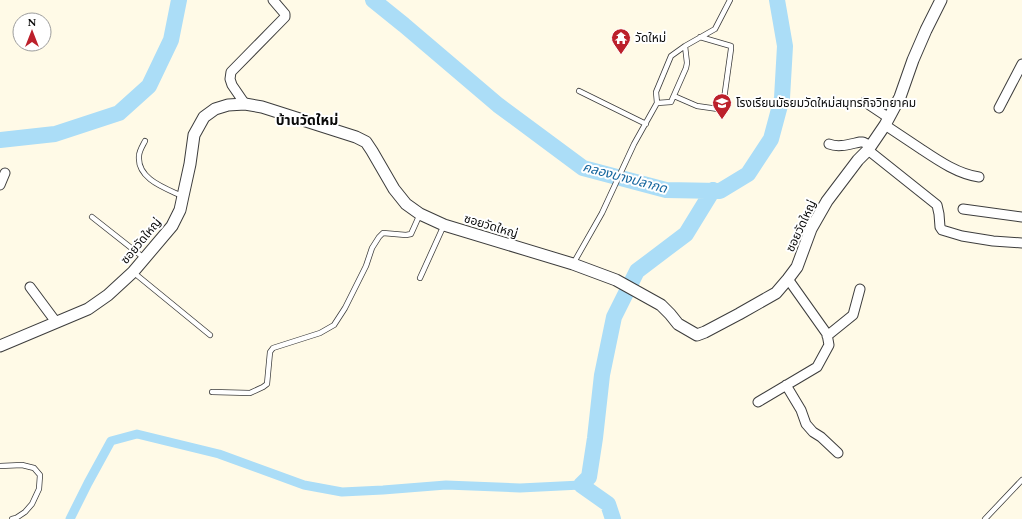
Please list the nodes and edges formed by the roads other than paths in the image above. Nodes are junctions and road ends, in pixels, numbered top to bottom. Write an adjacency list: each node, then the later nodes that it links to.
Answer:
1 (274, 0): 11 (street)
2 (730, 0): 4 (lane)
3 (941, 0): 13 (street, ซอยวัดใหญ่)
4 (700, 37): 5 (lane); 8 (lane)
5 (685, 46): 8 (lane); 10 (lane)
6 (1021, 67): 12 (street)
7 (578, 91): 14 (lane)
8 (674, 96): 10 (lane)
9 (865, 102): 13 (street)
10 (657, 103): 14 (lane)
11 (245, 104): 21 (street, ซอยวัดใหญ่); 23 (street, ซอยวัดใหญ่)
12 (999, 108)
13 (887, 122): 17 (street, ซอยวัดใหญ่); 19 (street)
14 (646, 124): 29 (lane)
15 (145, 141): 21 (lane)
16 (829, 144): 17 (street)
17 (869, 148): 27 (street); 32 (street, ซอยวัดใหญ่)
18 (5, 173): 20 (street)
19 (979, 177)
20 (0, 185)
21 (184, 196): 28 (street, ซอยวัดใหญ่)
22 (963, 209): 25 (street)
23 (420, 214): 26 (street, ซอยวัดใหญ่); 40 (lane)
24 (92, 217): 28 (lane)
25 (1022, 217)
26 (444, 225): 29 (street, ซอยวัดใหญ่); 31 (lane)
27 (1022, 243)
28 (145, 258): 30 (street, ซอยวัดใหญ่)
29 (573, 264): 32 (street, ซอยวัดใหญ่)
30 (133, 272): 35 (street, ซอยวัดใหญ่); 36 (lane)
31 (420, 278)
32 (788, 279): 37 (street)
33 (30, 287): 35 (street)
34 (860, 289): 37 (street)
35 (56, 322): 38 (street, ซอยวัดใหญ่)
36 (210, 335)
37 (827, 336): 39 (street)
38 (0, 346)
39 (786, 385): 41 (street); 42 (street)
40 (212, 392)
41 (758, 402)
42 (838, 453)
43 (0, 466): 45 (lane)
44 (1022, 480): 46 (lane)
45 (12, 519)
46 (985, 519)

